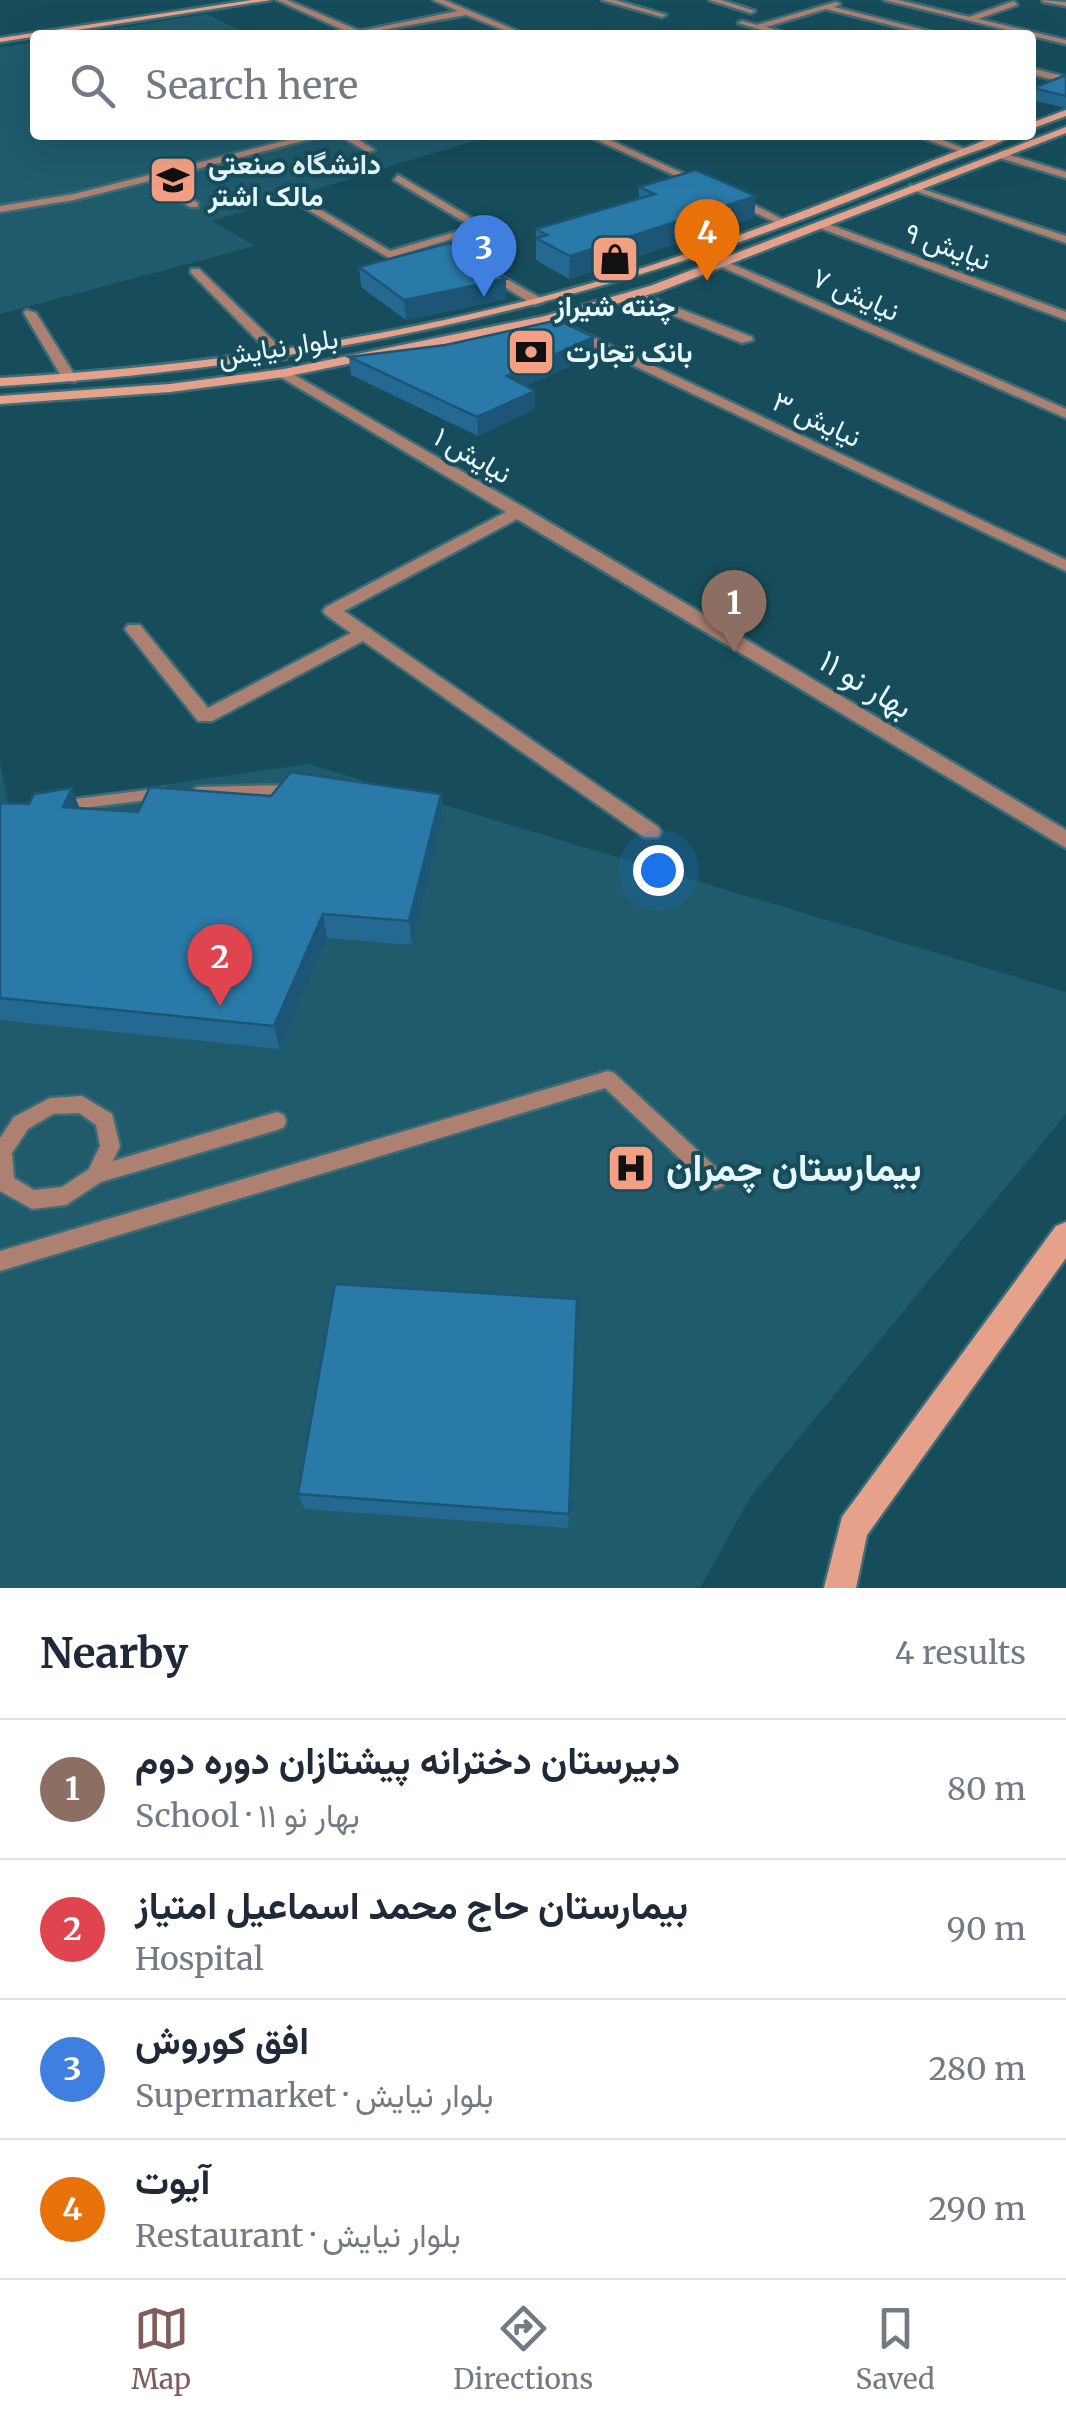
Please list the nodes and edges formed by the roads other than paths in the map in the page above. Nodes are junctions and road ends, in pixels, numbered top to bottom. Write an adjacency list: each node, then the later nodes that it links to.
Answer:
1 (266, 0): 22 (main road)
2 (281, 0): 23 (street)
3 (437, 0): 16 (street)
4 (606, 0): 14 (street)
5 (713, 0): 15 (street)
6 (849, 0): 13 (street)
7 (888, 0): 18 (street)
8 (1028, 0): 10 (street)
9 (1046, 0): 12 (street)
10 (1009, 1): 18 (street)
11 (654, 4): 14 (street)
12 (1066, 4)
13 (825, 7): 20 (street); 21 (street)
14 (638, 9): 17 (street)
15 (751, 11)
16 (467, 12): 24 (street); 25 (street)
17 (662, 15)
18 (974, 20): 29 (street); 30 (street)
19 (742, 23): 20 (street)
20 (756, 27): 26 (street)
21 (912, 28): 27 (street); 28 (street)
22 (66, 30)
23 (351, 30)
24 (379, 30)
25 (511, 30)
26 (768, 30)
27 (906, 30)
28 (920, 30)
29 (952, 30)
30 (1016, 30)
31 (30, 35): 33 (main road)
32 (1036, 35): 34 (street)
33 (0, 40)
34 (1066, 42)
35 (1036, 72): 36 (street)
36 (1066, 80)
37 (1066, 114): 38 (main road)
38 (1036, 124)
39 (1066, 130): 47 (main road, بلوار نیایش)
40 (300, 140): 49 (street)
41 (353, 140): 45 (street)
42 (602, 140): 55 (street)
43 (935, 140): 46 (street)
44 (994, 140): 46 (main road, بلوار نیایش)
45 (370, 150)
46 (966, 150): 55 (main road, بلوار نیایش)
47 (1000, 155): 48 (street); 51 (main road, بلوار نیایش)
48 (1066, 175)
49 (152, 178): 53 (street); 54 (street)
50 (398, 178): 58 (street)
51 (914, 187): 56 (main road, بلوار نیایش); 57 (street)
52 (300, 202): 58 (street)
53 (194, 206)
54 (0, 209)
55 (781, 220): 64 (main road, بلوار نیایش)
56 (820, 225): 61 (main road, بلوار نیایش); 66 (street, نیایش ۹)
57 (1066, 240)
58 (435, 242): 59 (street)
59 (452, 252)
60 (469, 262): 64 (street)
61 (721, 263): 63 (main road, بلوار نیایش); 73 (street, نیایش ۷)
62 (194, 271): 69 (street, نیایش ۱)
63 (634, 295): 67 (main road, بلوار نیایش); 68 (street)
64 (538, 302): 69 (main road, بلوار نیایش)
65 (30, 313): 70 (street)
66 (1062, 315)
67 (547, 320): 69 (main road, بلوار نیایش); 75 (street, نیایش ۳)
68 (748, 340)
69 (283, 365): 70 (main road, بلوار نیایش); 72 (main road, بلوار نیایش); 74 (street, نیایش ۱)
70 (70, 379): 71 (main road, بلوار نیایش)
71 (0, 382)
72 (0, 400)
73 (1066, 414)
74 (520, 511): 76 (street, نیایش ۱); 78 (street)
75 (1066, 566)
76 (636, 581): 82 (street, ۱۱ بهار نو)
77 (134, 629): 78 (street)
78 (364, 633): 81 (street)
79 (292, 790): 80 (lane)
80 (34, 810)
81 (651, 832)
82 (1066, 840)
83 (277, 1121): 85 (lane)
84 (1, 1151): 85 (lane); 85 (lane)
85 (96, 1175)
86 (716, 1180): 88 (lane)
87 (1066, 1234): 89 (main road)
88 (0, 1261)
89 (840, 1588)

